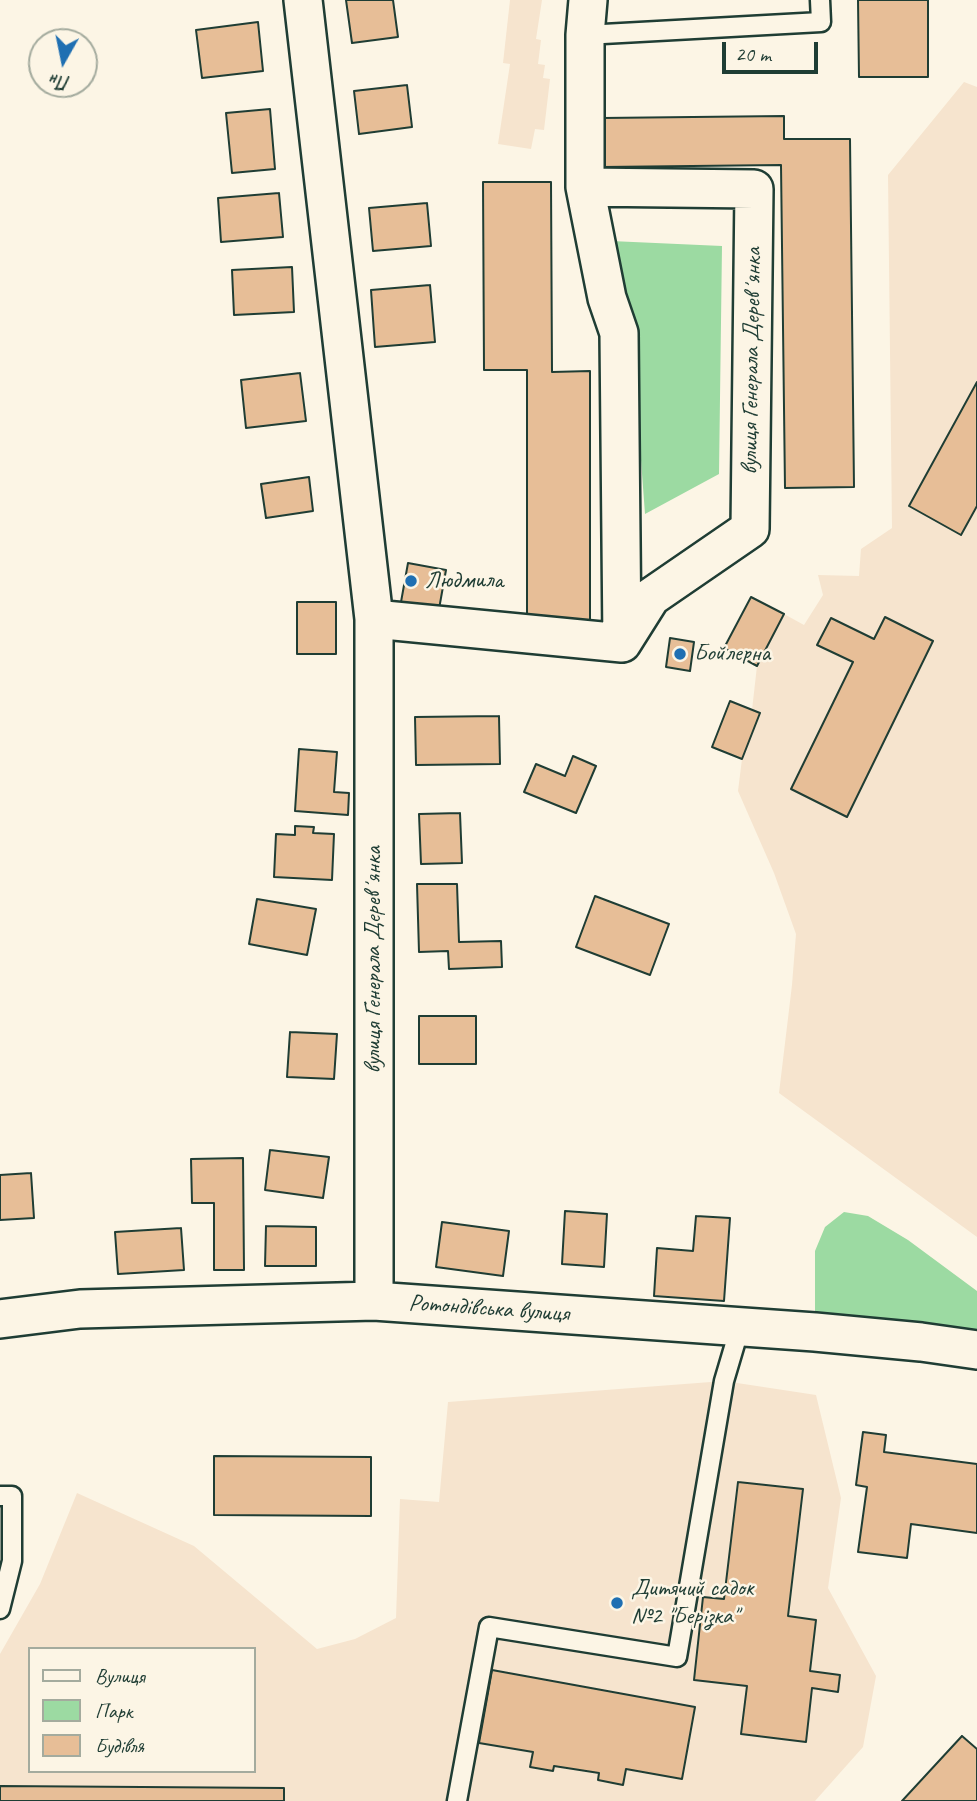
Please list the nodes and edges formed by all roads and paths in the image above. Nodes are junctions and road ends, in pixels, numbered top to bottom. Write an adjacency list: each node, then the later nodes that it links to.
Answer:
1 (303, 0): 5 (street, вулиця Генерала Деревʼянка)
2 (820, 0): 3 (lane)
3 (586, 18): 4 (street)
4 (585, 187): 6 (street); 6 (street, вулиця Генерала Деревʼянка)
5 (374, 619): 6 (street); 7 (street, вулиця Генерала Деревʼянка)
6 (622, 643)
7 (374, 1301): 8 (street, Ротондівська вулиця); 9 (street, Ротондівська вулиця)
8 (0, 1319)
9 (740, 1327): 10 (street, Ротондівська вулиця); 13 (lane)
10 (977, 1350)
11 (0, 1496): 12 (lane)
12 (0, 1609)
13 (457, 1801)

